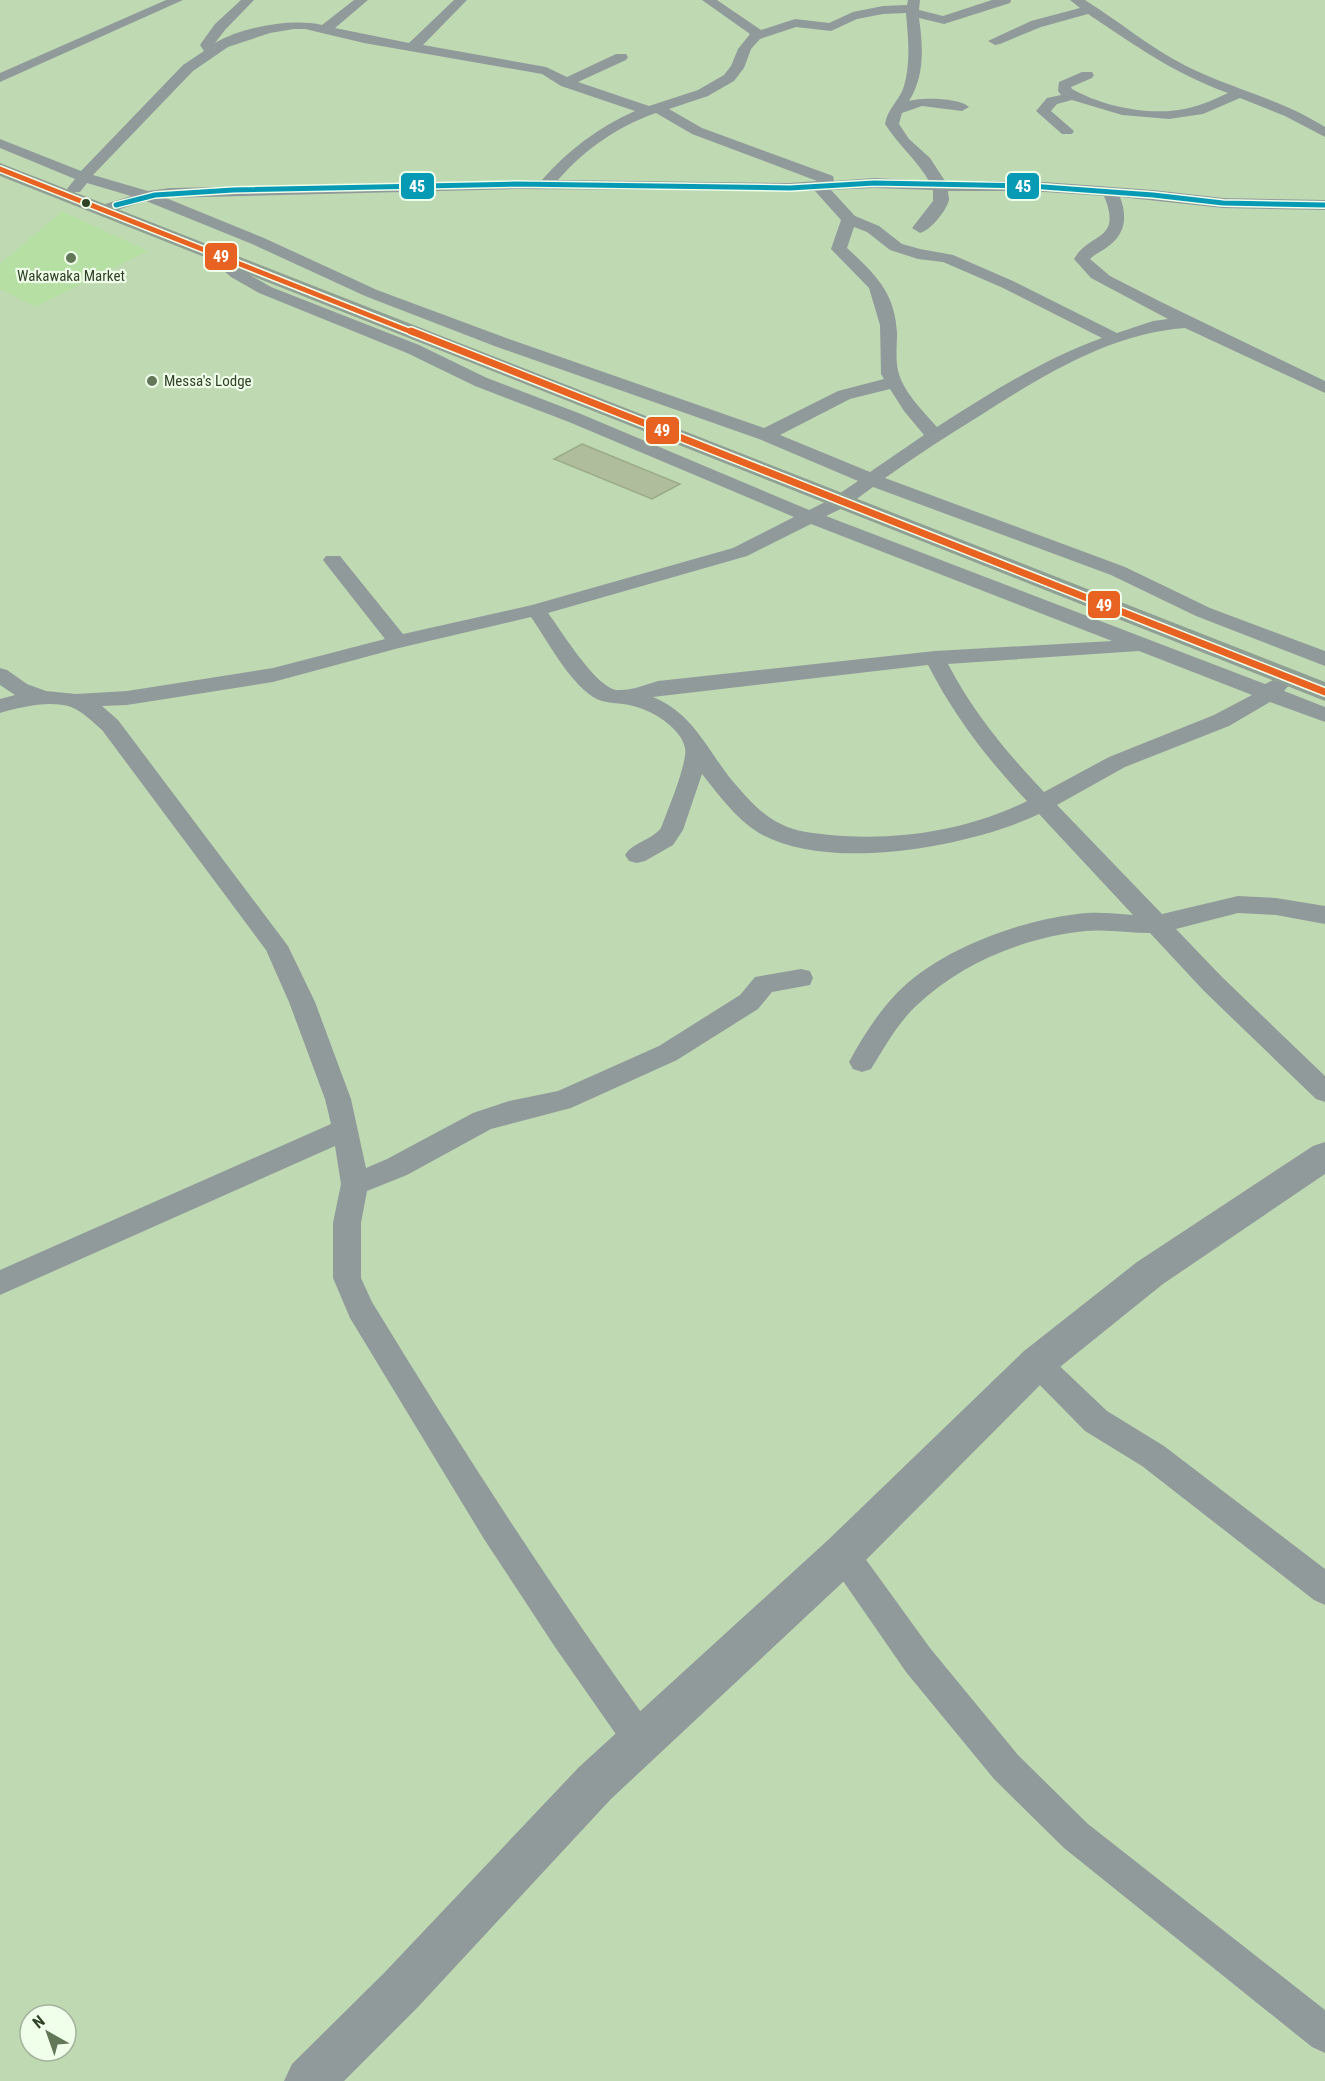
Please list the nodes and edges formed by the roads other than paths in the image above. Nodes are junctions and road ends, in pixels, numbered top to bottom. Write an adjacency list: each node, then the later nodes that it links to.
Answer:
1 (177, 0): 19 (street)
2 (248, 0): 16 (street)
3 (362, 0): 12 (street)
4 (460, 0): 15 (street)
5 (708, 0): 13 (street)
6 (1005, 0): 9 (street)
7 (1076, 0): 10 (street)
8 (913, 7): 9 (street); 13 (street); 25 (street)
9 (977, 9): 11 (street)
10 (1090, 9): 11 (street); 21 (street)
11 (1033, 25): 14 (street)
12 (325, 29): 15 (street); 16 (street)
13 (756, 36): 24 (street)
14 (995, 41)
15 (412, 48): 20 (street)
16 (211, 50): 31 (street)
17 (621, 57): 20 (street)
18 (1087, 75): 22 (street)
19 (0, 78)
20 (566, 83): 24 (street)
21 (1242, 92): 22 (street); 27 (street)
22 (1072, 96): 26 (street)
23 (962, 107): 25 (street)
24 (653, 109): 32 (street); 33 (street)
25 (897, 110): 36 (street)
26 (1067, 130)
27 (1325, 133)
28 (0, 142): 31 (street)
29 (0, 169): 39 (highway)
30 (730, 175): 35 (street)
31 (84, 177): 38 (street); 39 (street)
32 (851, 183): 34 (street); 36 (street)
33 (546, 184): 35 (street); 38 (street)
34 (818, 185): 35 (street); 42 (street)
35 (710, 186)
36 (940, 186): 37 (street); 43 (street)
37 (1110, 192): 40 (street); 45 (street)
38 (147, 196): 41 (street); 49 (street)
39 (69, 197): 41 (highway)
40 (1325, 205)
41 (101, 210): 44 (highway)
42 (849, 219): 46 (street); 47 (street)
43 (920, 228)
44 (211, 252): 52 (highway); 53 (street)
45 (1188, 323): 46 (street); 48 (street)
46 (1116, 339): 50 (street)
47 (895, 383): 49 (street); 50 (street)
48 (1325, 388)
49 (765, 435): 51 (street)
50 (935, 436): 51 (street)
51 (870, 479): 52 (street); 60 (street)
52 (840, 502): 53 (street); 56 (highway)
53 (810, 517): 55 (street); 58 (street)
54 (333, 560): 57 (street)
55 (536, 610): 57 (street); 66 (street)
56 (1190, 639): 58 (street); 62 (highway)
57 (398, 642): 67 (street)
58 (1145, 645): 59 (street); 64 (street)
59 (935, 658): 66 (street); 71 (street)
60 (1325, 659)
61 (0, 675): 65 (street)
62 (1287, 677): 63 (highway); 64 (street)
63 (1325, 692)
64 (1269, 693): 69 (street); 71 (street)
65 (43, 698): 67 (street); 68 (street)
66 (629, 698): 70 (street)
67 (76, 702): 78 (street)
68 (0, 706)
69 (1325, 715)
70 (696, 748): 71 (street); 72 (street)
71 (1041, 803): 74 (street)
72 (637, 855)
73 (1325, 915): 74 (street)
74 (1155, 924): 76 (street); 77 (street)
75 (801, 978): 80 (street)
76 (862, 1062)
77 (1325, 1092)
78 (346, 1129): 80 (street); 81 (street)
79 (1325, 1156): 82 (street)
80 (355, 1184): 85 (street)
81 (0, 1283)
82 (1037, 1363): 83 (street); 84 (street)
83 (843, 1554): 85 (street); 86 (street)
84 (1325, 1589)
85 (641, 1741): 87 (street)
86 (1325, 2034)
87 (318, 2078)

